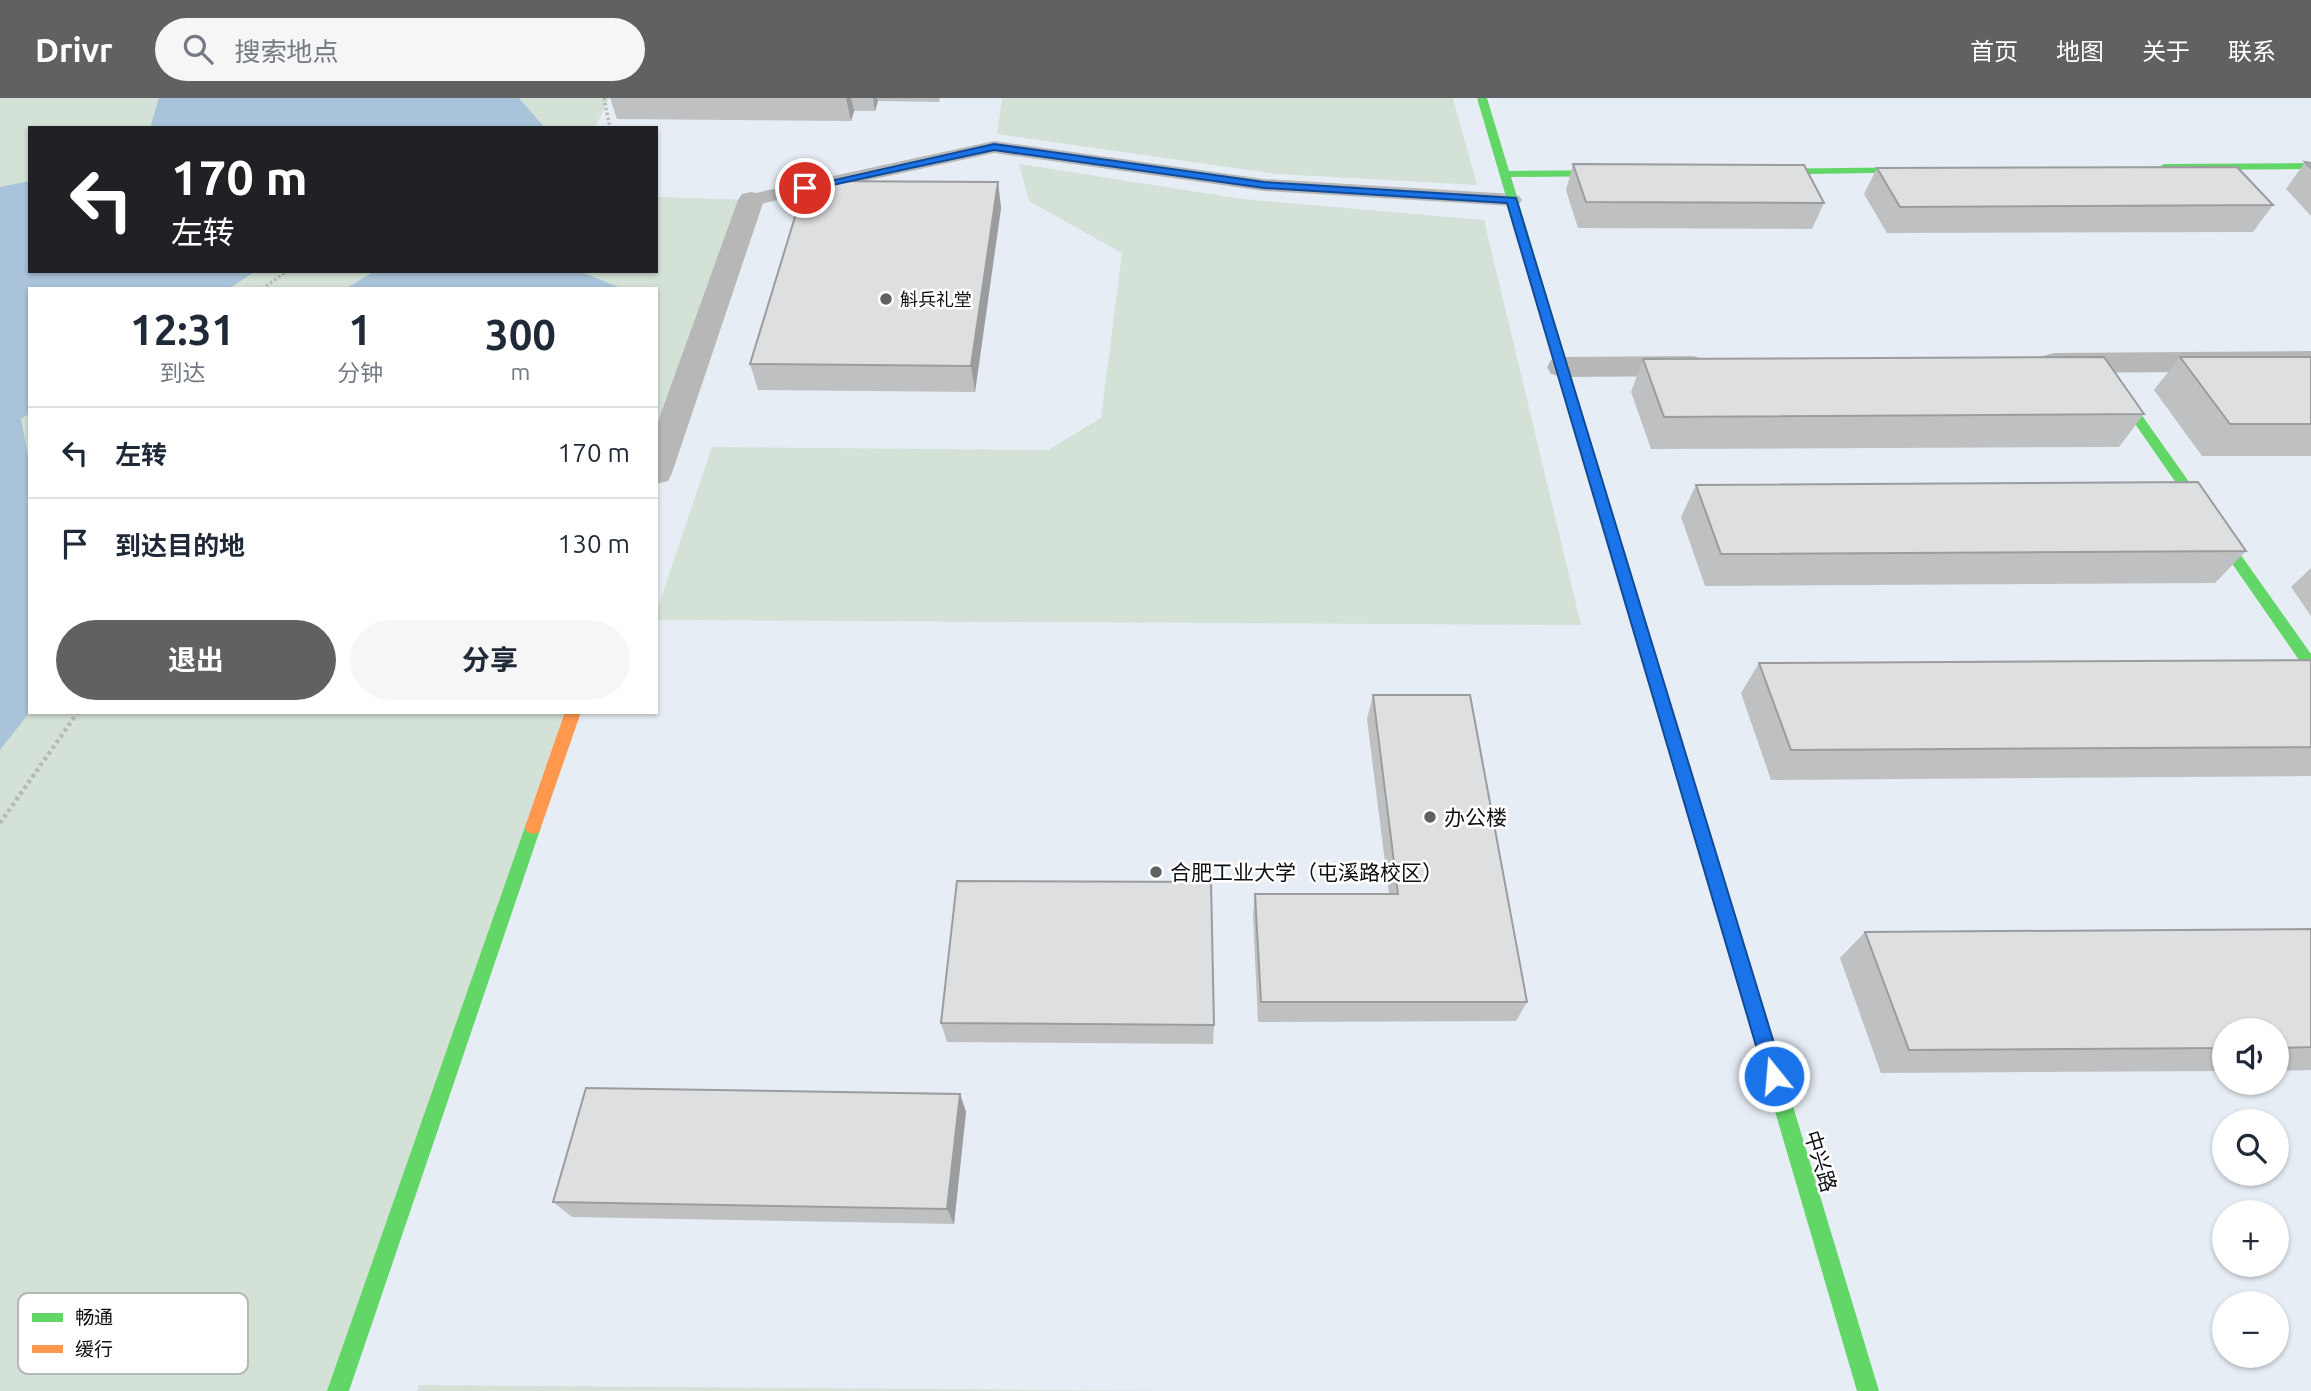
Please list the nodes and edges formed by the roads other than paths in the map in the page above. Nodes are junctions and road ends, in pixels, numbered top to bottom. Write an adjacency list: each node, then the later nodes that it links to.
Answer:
1 (1482, 98): 7 (street, 中兴路)
2 (2311, 166): 3 (street)
3 (2144, 168)
4 (1949, 170): 5 (street)
5 (1741, 172)
6 (1643, 173): 7 (street)
7 (1504, 174): 9 (street, 中兴路)
8 (751, 200): 9 (lane); 15 (street)
9 (1512, 200): 14 (street, 中兴路)
10 (2311, 361): 12 (street)
11 (2030, 363): 12 (street)
12 (2099, 363): 16 (street)
13 (1727, 365): 14 (street)
14 (1562, 367): 19 (street, 中兴路)
15 (658, 466)
16 (2311, 666)
17 (572, 714): 18 (street)
18 (338, 1391)
19 (1868, 1391)

